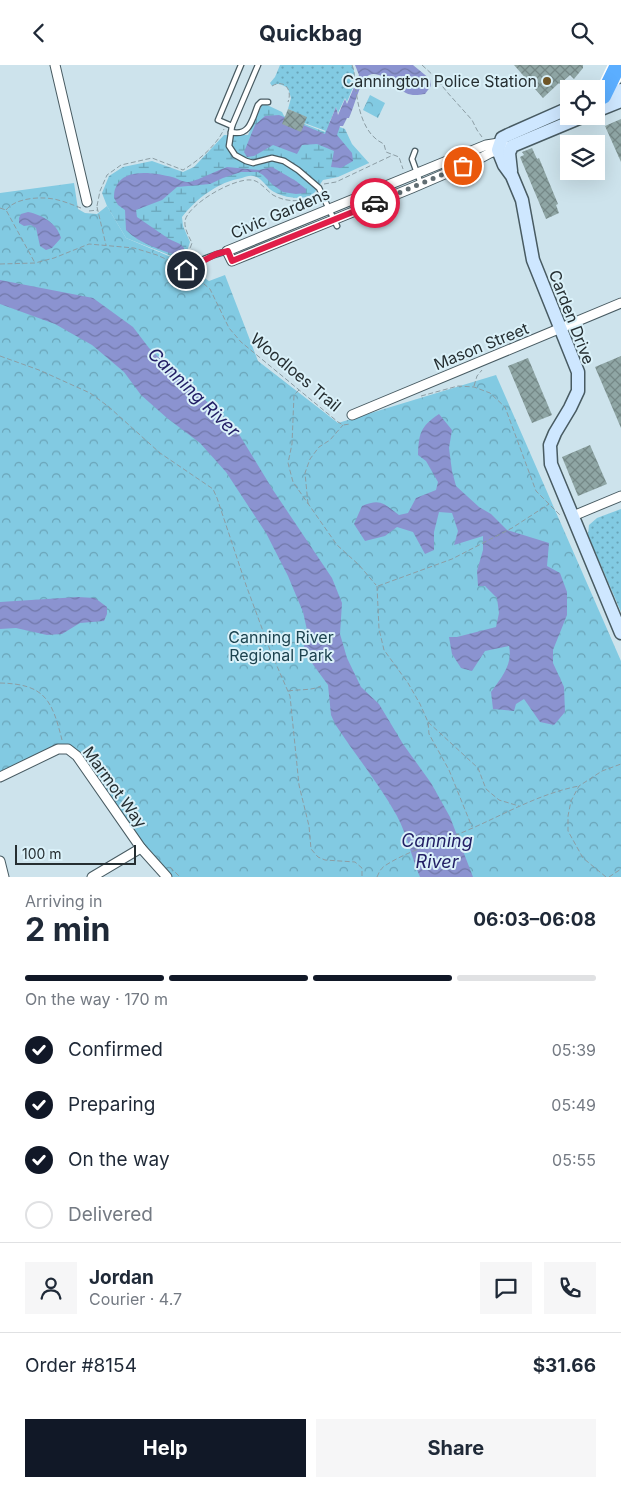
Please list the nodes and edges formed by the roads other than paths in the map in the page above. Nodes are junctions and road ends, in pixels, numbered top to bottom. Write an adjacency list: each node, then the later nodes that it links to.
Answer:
1 (55, 65): 18 (street)
2 (241, 65): 12 (lane)
3 (258, 65): 12 (lane)
4 (618, 65): 5 (highway)
5 (605, 87)
6 (621, 90): 7 (street)
7 (605, 95)
8 (621, 101): 10 (street)
9 (268, 102): 13 (lane)
10 (605, 107)
11 (560, 120): 14 (street)
12 (232, 126): 13 (lane)
13 (231, 132): 19 (lane)
14 (502, 147): 16 (street, Civic Gardens); 17 (street, Civic Gardens); 24 (street, Carden Drive)
15 (415, 151): 16 (lane)
16 (417, 173): 17 (lane); 19 (street, Civic Gardens)
17 (421, 184): 20 (street, Civic Gardens)
18 (87, 202)
19 (329, 209): 20 (lane); 21 (street, Civic Gardens)
20 (335, 223): 21 (street, Civic Gardens)
21 (228, 251): 22 (lane)
22 (184, 268)
23 (621, 303): 24 (street, Mason Street)
24 (561, 329): 25 (street, Mason Street); 27 (street, Carden Drive)
25 (354, 418)
26 (621, 496): 27 (street)
27 (567, 516): 28 (street, Carden Drive)
28 (621, 633)
29 (0, 777): 30 (street, Marmot Way)
30 (141, 848): 33 (street); 34 (street, Marmot Way)
31 (0, 861): 32 (street)
32 (4, 877)
33 (92, 877)
34 (167, 877)

